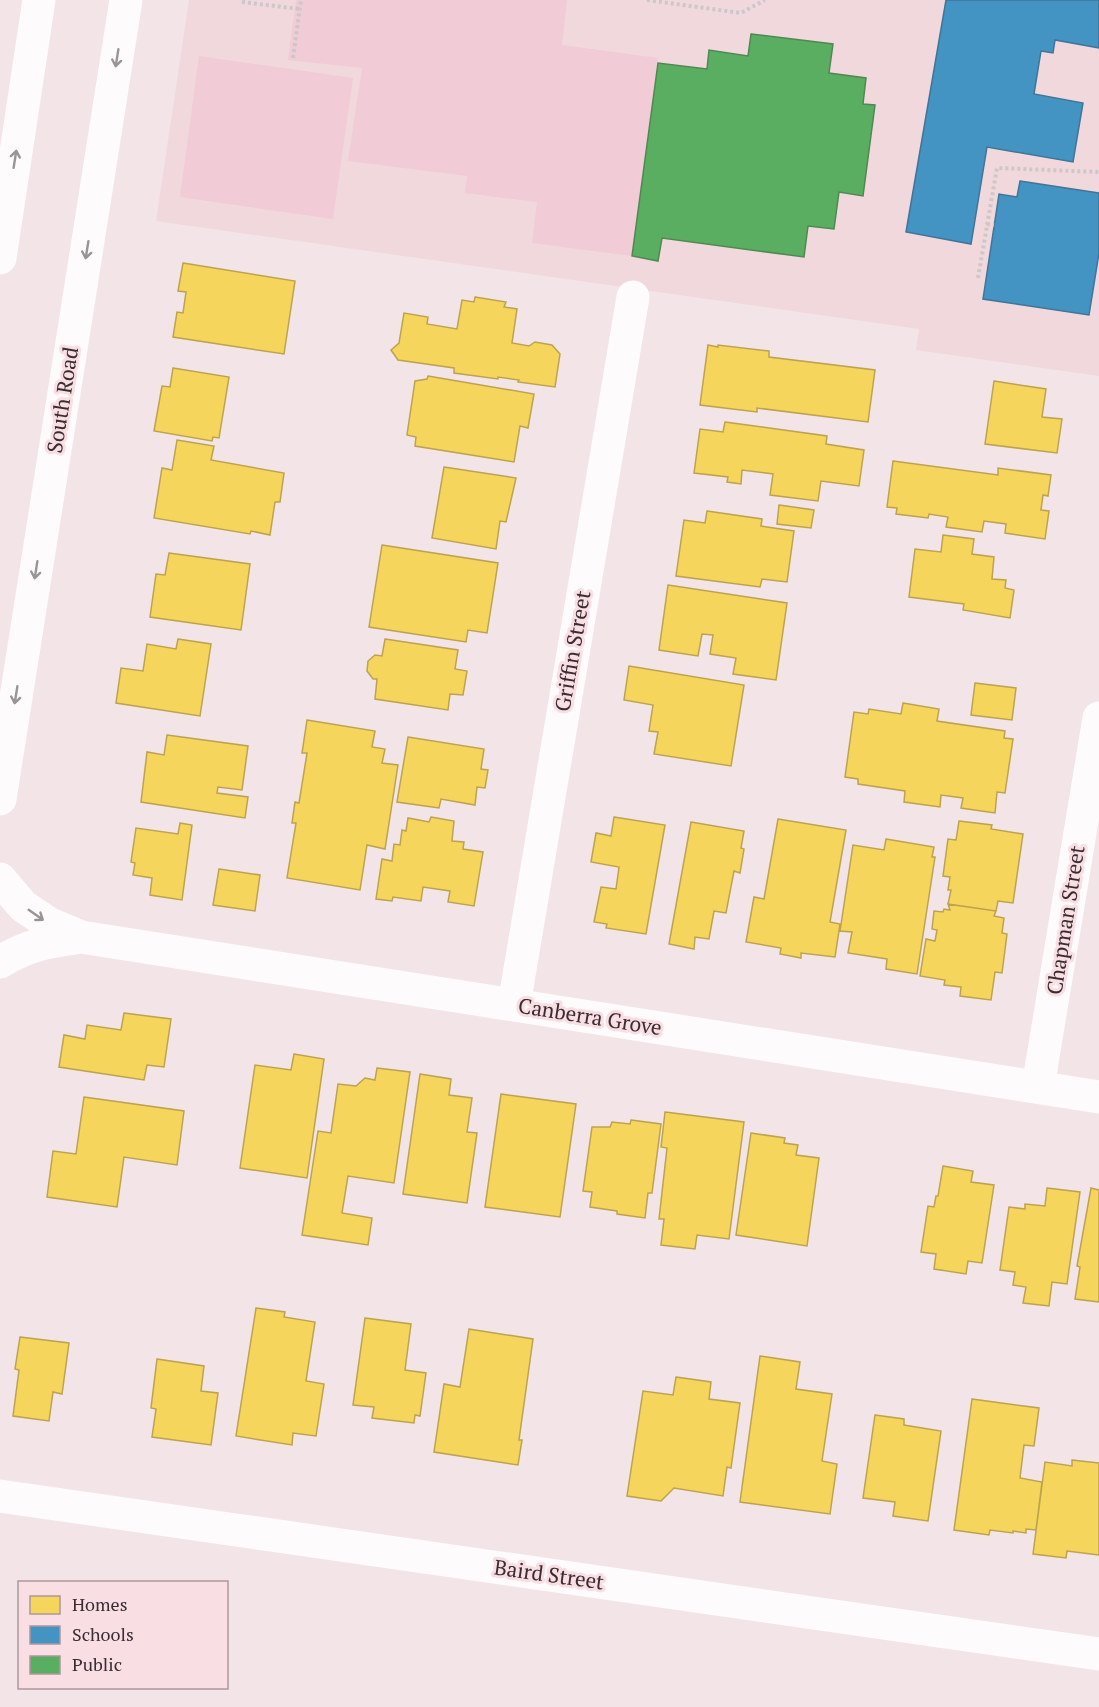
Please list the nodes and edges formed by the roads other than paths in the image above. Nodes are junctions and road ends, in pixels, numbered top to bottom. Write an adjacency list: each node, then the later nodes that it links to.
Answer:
1 (39, 0): 3 (street, one-way to 1)
2 (126, 0): 5 (street, South Road, one-way to 5)
3 (0, 258)
4 (633, 297): 11 (street, Griffin Street)
5 (13, 635): 7 (street, South Road, one-way to 7)
6 (1099, 718): 12 (street, Chapman Street)
7 (0, 799)
8 (0, 879): 9 (street, Canberra Grove, one-way to 9)
9 (81, 937): 10 (street, Canberra Grove); 11 (street, Canberra Grove)
10 (0, 962)
11 (514, 1005): 12 (street, Canberra Grove)
12 (1038, 1087): 13 (street, Canberra Grove)
13 (1099, 1097)
14 (0, 1496): 15 (street, Baird Street)
15 (1099, 1654)

